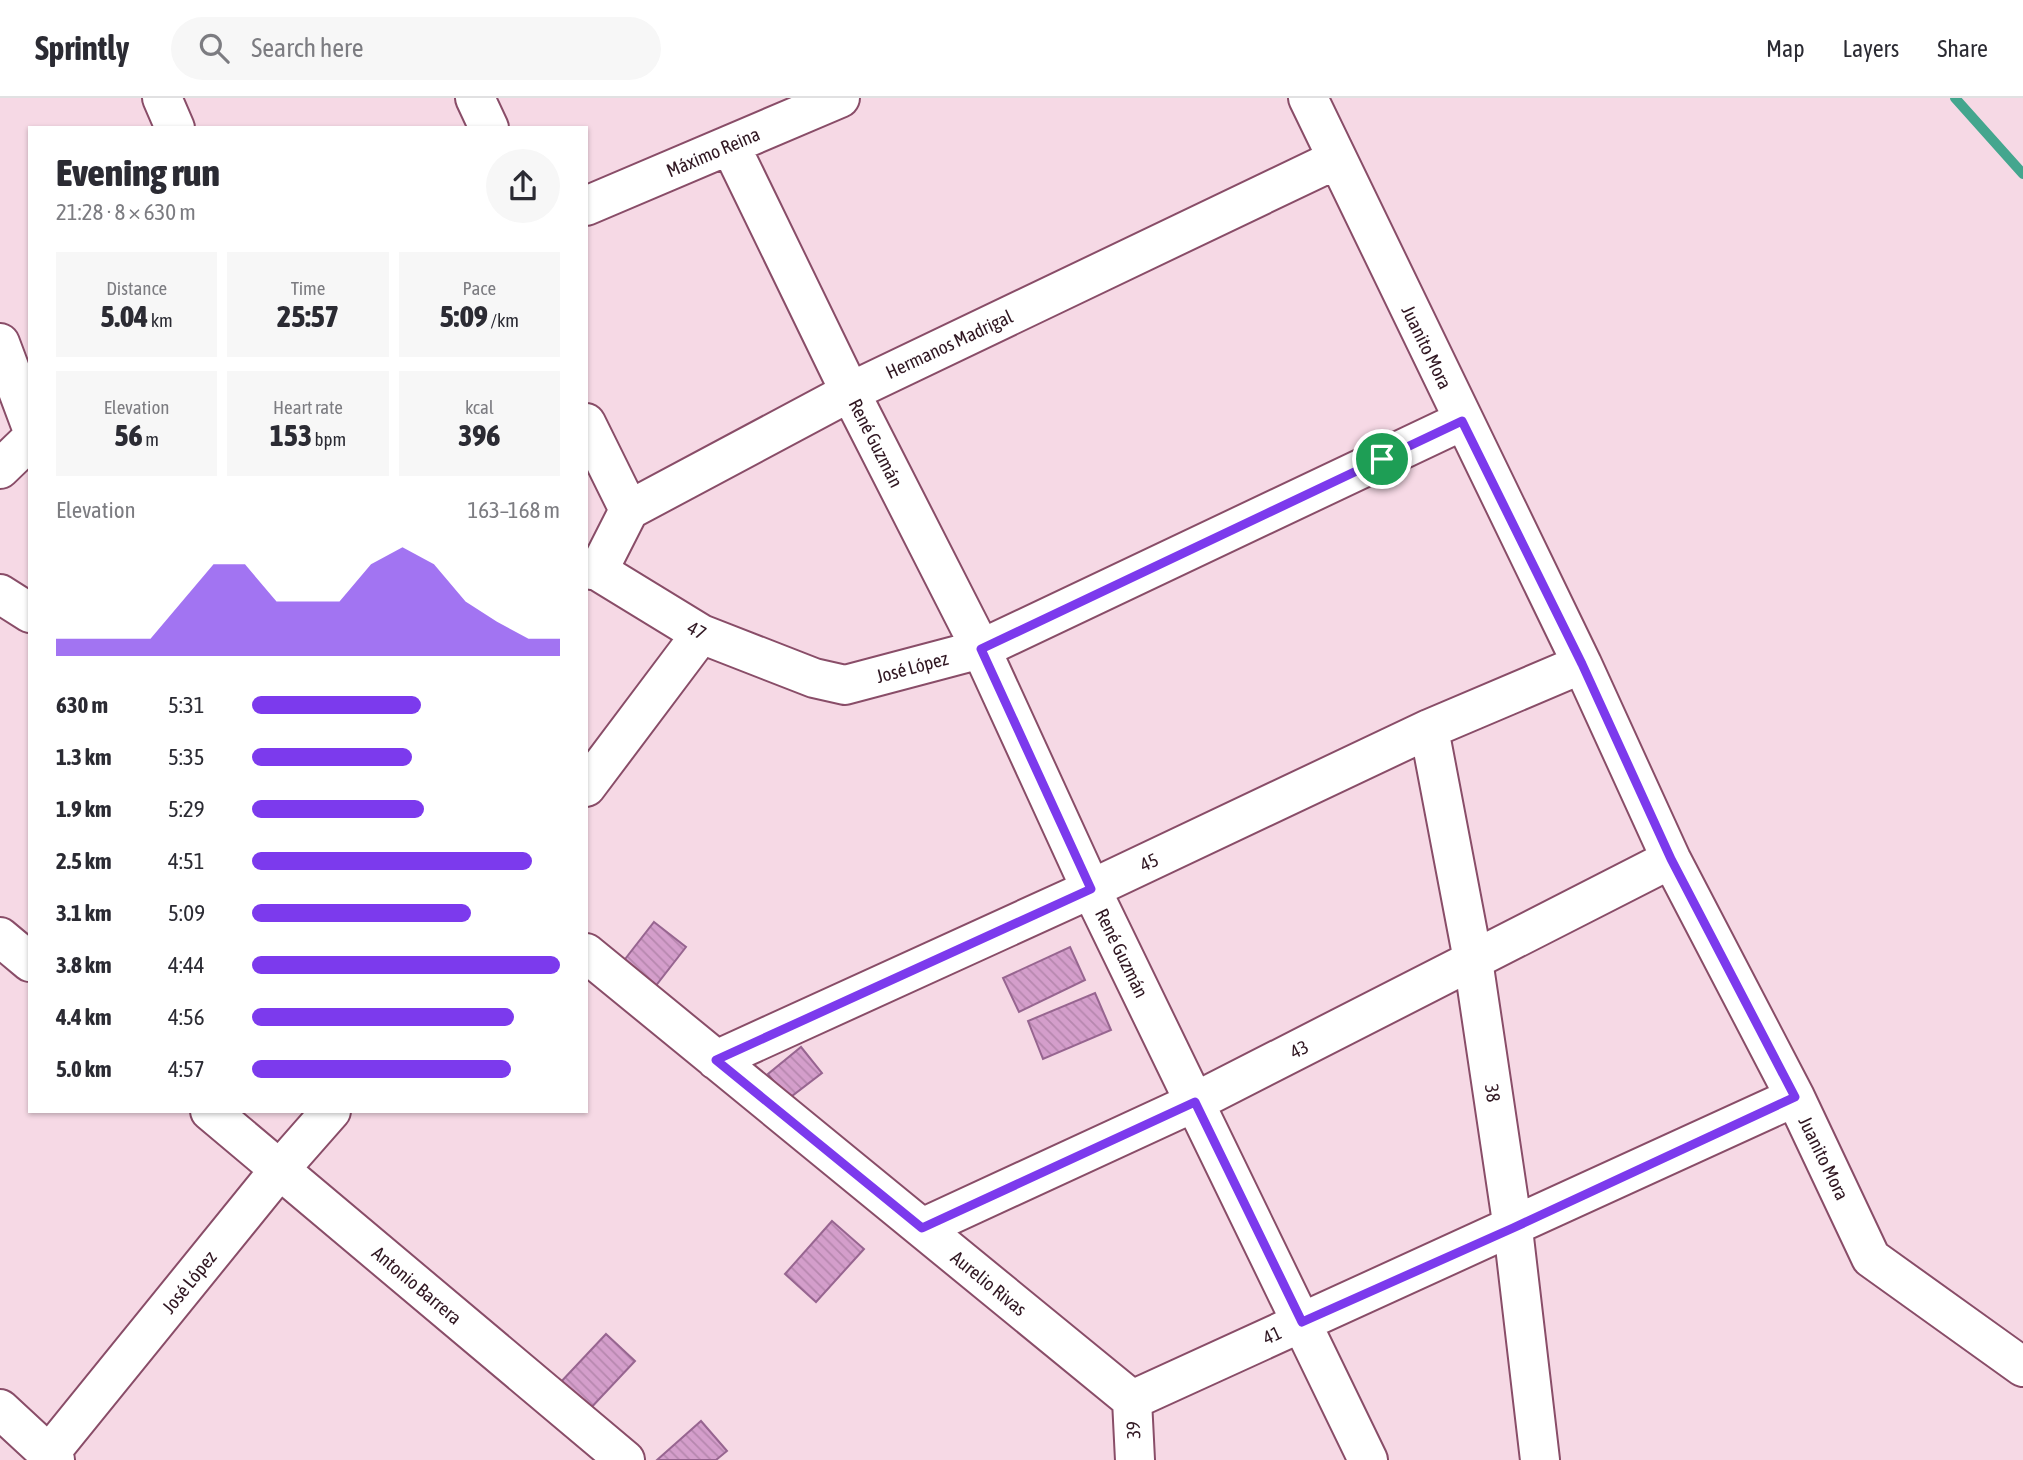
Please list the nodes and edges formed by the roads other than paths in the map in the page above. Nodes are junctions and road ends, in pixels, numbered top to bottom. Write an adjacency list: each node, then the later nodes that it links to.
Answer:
1 (162, 98): 6 (street)
2 (475, 98): 7 (street)
3 (840, 98): 5 (street, Máximo Reina)
4 (1308, 98): 9 (street, Juanito Mora)
5 (797, 106): 8 (street, Máximo Reina)
6 (174, 126)
7 (488, 126)
8 (730, 145): 10 (street, Máximo Reina); 12 (street, René Guzmán)
9 (1337, 159): 12 (street, Hermanos Madrigal); 14 (street, Juanito Mora)
10 (588, 205)
11 (0, 342): 13 (street)
12 (850, 392): 20 (street, Hermanos Madrigal); 25 (street, René Guzmán)
13 (28, 418)
14 (1462, 421): 25 (street, José López); 26 (street, Juanito Mora)
15 (0, 425): 17 (street)
16 (588, 427): 20 (street)
17 (28, 433)
18 (28, 442): 19 (street)
19 (0, 469)
20 (629, 510): 21 (street)
21 (592, 570): 24 (street, 47)
22 (0, 594): 23 (street)
23 (28, 612)
24 (701, 634): 27 (street, 47); 29 (street)
25 (981, 649): 27 (street, José López); 31 (street, René Guzmán)
26 (1582, 664): 28 (street, 45); 30 (street, Juanito Mora)
27 (814, 678)
28 (1429, 729): 31 (street, 45); 35 (street, 38)
29 (588, 784)
30 (1671, 859): 35 (street, 43); 37 (street, Juanito Mora)
31 (1091, 889): 36 (street, 45); 38 (street, René Guzmán)
32 (0, 937): 34 (street)
33 (588, 955): 36 (street, Aurelio Rivas)
34 (28, 960)
35 (1473, 960): 38 (street, 43); 43 (street, 38)
36 (716, 1060): 42 (street, Aurelio Rivas)
37 (1795, 1097): 43 (street, 41); 45 (street, Juanito Mora)
38 (1195, 1102): 42 (street, 43); 44 (street, René Guzmán)
39 (212, 1113): 41 (street, Antonio Barrera)
40 (329, 1113): 41 (street, José López)
41 (280, 1169): 48 (street, José López); 49 (street, Antonio Barrera)
42 (922, 1228): 46 (street, Aurelio Rivas)
43 (1513, 1228): 44 (street, 41); 52 (street, 38)
44 (1302, 1322): 46 (street, 41); 51 (street, René Guzmán)
45 (2023, 1367)
46 (1132, 1400): 50 (street, 39)
47 (0, 1409): 48 (street)
48 (52, 1457)
49 (625, 1460)
50 (1135, 1460)
51 (1368, 1460)
52 (1540, 1460)

